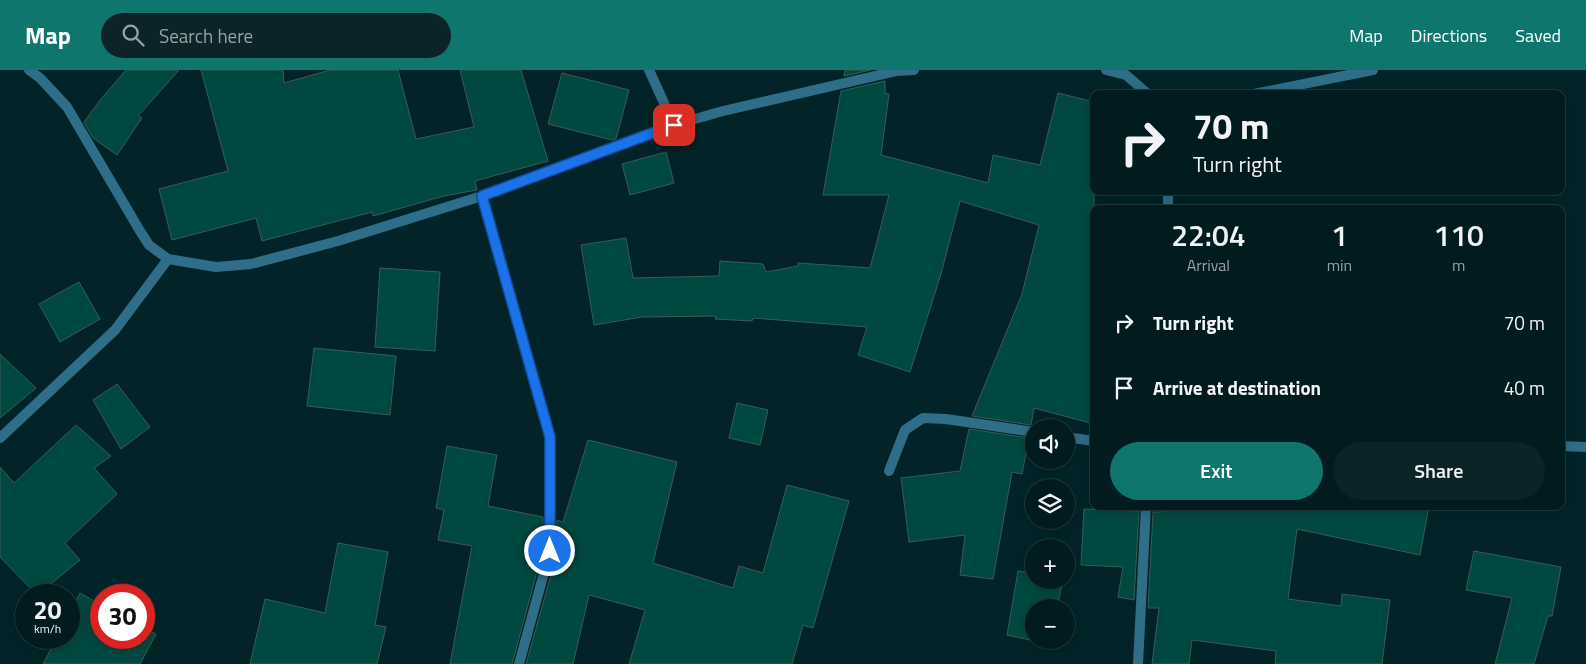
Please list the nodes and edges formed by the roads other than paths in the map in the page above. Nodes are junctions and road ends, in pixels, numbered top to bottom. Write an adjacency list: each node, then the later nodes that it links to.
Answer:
1 (29, 70): 11 (street)
2 (649, 70): 9 (street)
3 (914, 70): 9 (street)
4 (1106, 70): 6 (street)
5 (1372, 70): 8 (street)
6 (1128, 73): 7 (street)
7 (1144, 90)
8 (1274, 90)
9 (674, 125): 10 (street)
10 (482, 196): 11 (street); 20 (street)
11 (168, 259): 13 (street)
12 (1025, 431): 18 (street)
13 (0, 438)
14 (1075, 438): 15 (street)
15 (1090, 440)
16 (1565, 446): 17 (street)
17 (1586, 447)
18 (889, 471)
19 (1146, 510): 21 (street)
20 (519, 664)
21 (1138, 664)

